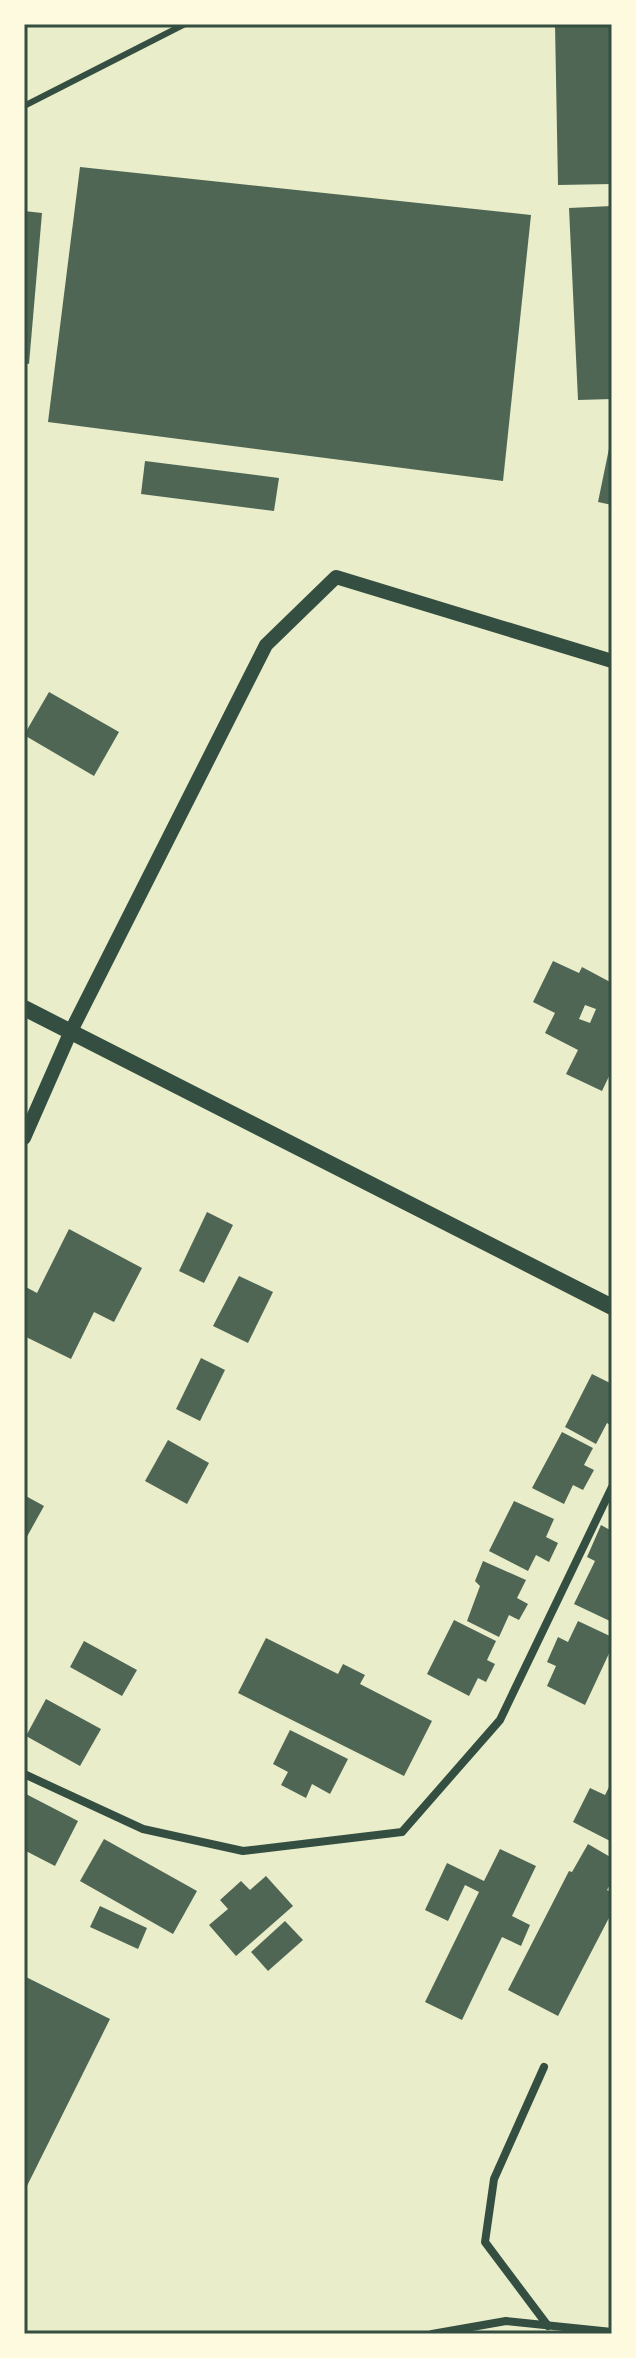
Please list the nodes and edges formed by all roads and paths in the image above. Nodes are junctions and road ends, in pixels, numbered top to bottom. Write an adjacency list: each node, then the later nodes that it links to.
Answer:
1 (185, 24): 2 (lane)
2 (24, 106)
3 (612, 661): 5 (street)
4 (24, 1008): 5 (main road)
5 (71, 1031): 6 (street); 7 (main road)
6 (24, 1138)
7 (612, 1307)
8 (612, 1487): 9 (street)
9 (24, 1774)
10 (544, 2067): 11 (street)
11 (548, 2326): 12 (street); 13 (street)
12 (612, 2332)
13 (432, 2334)

